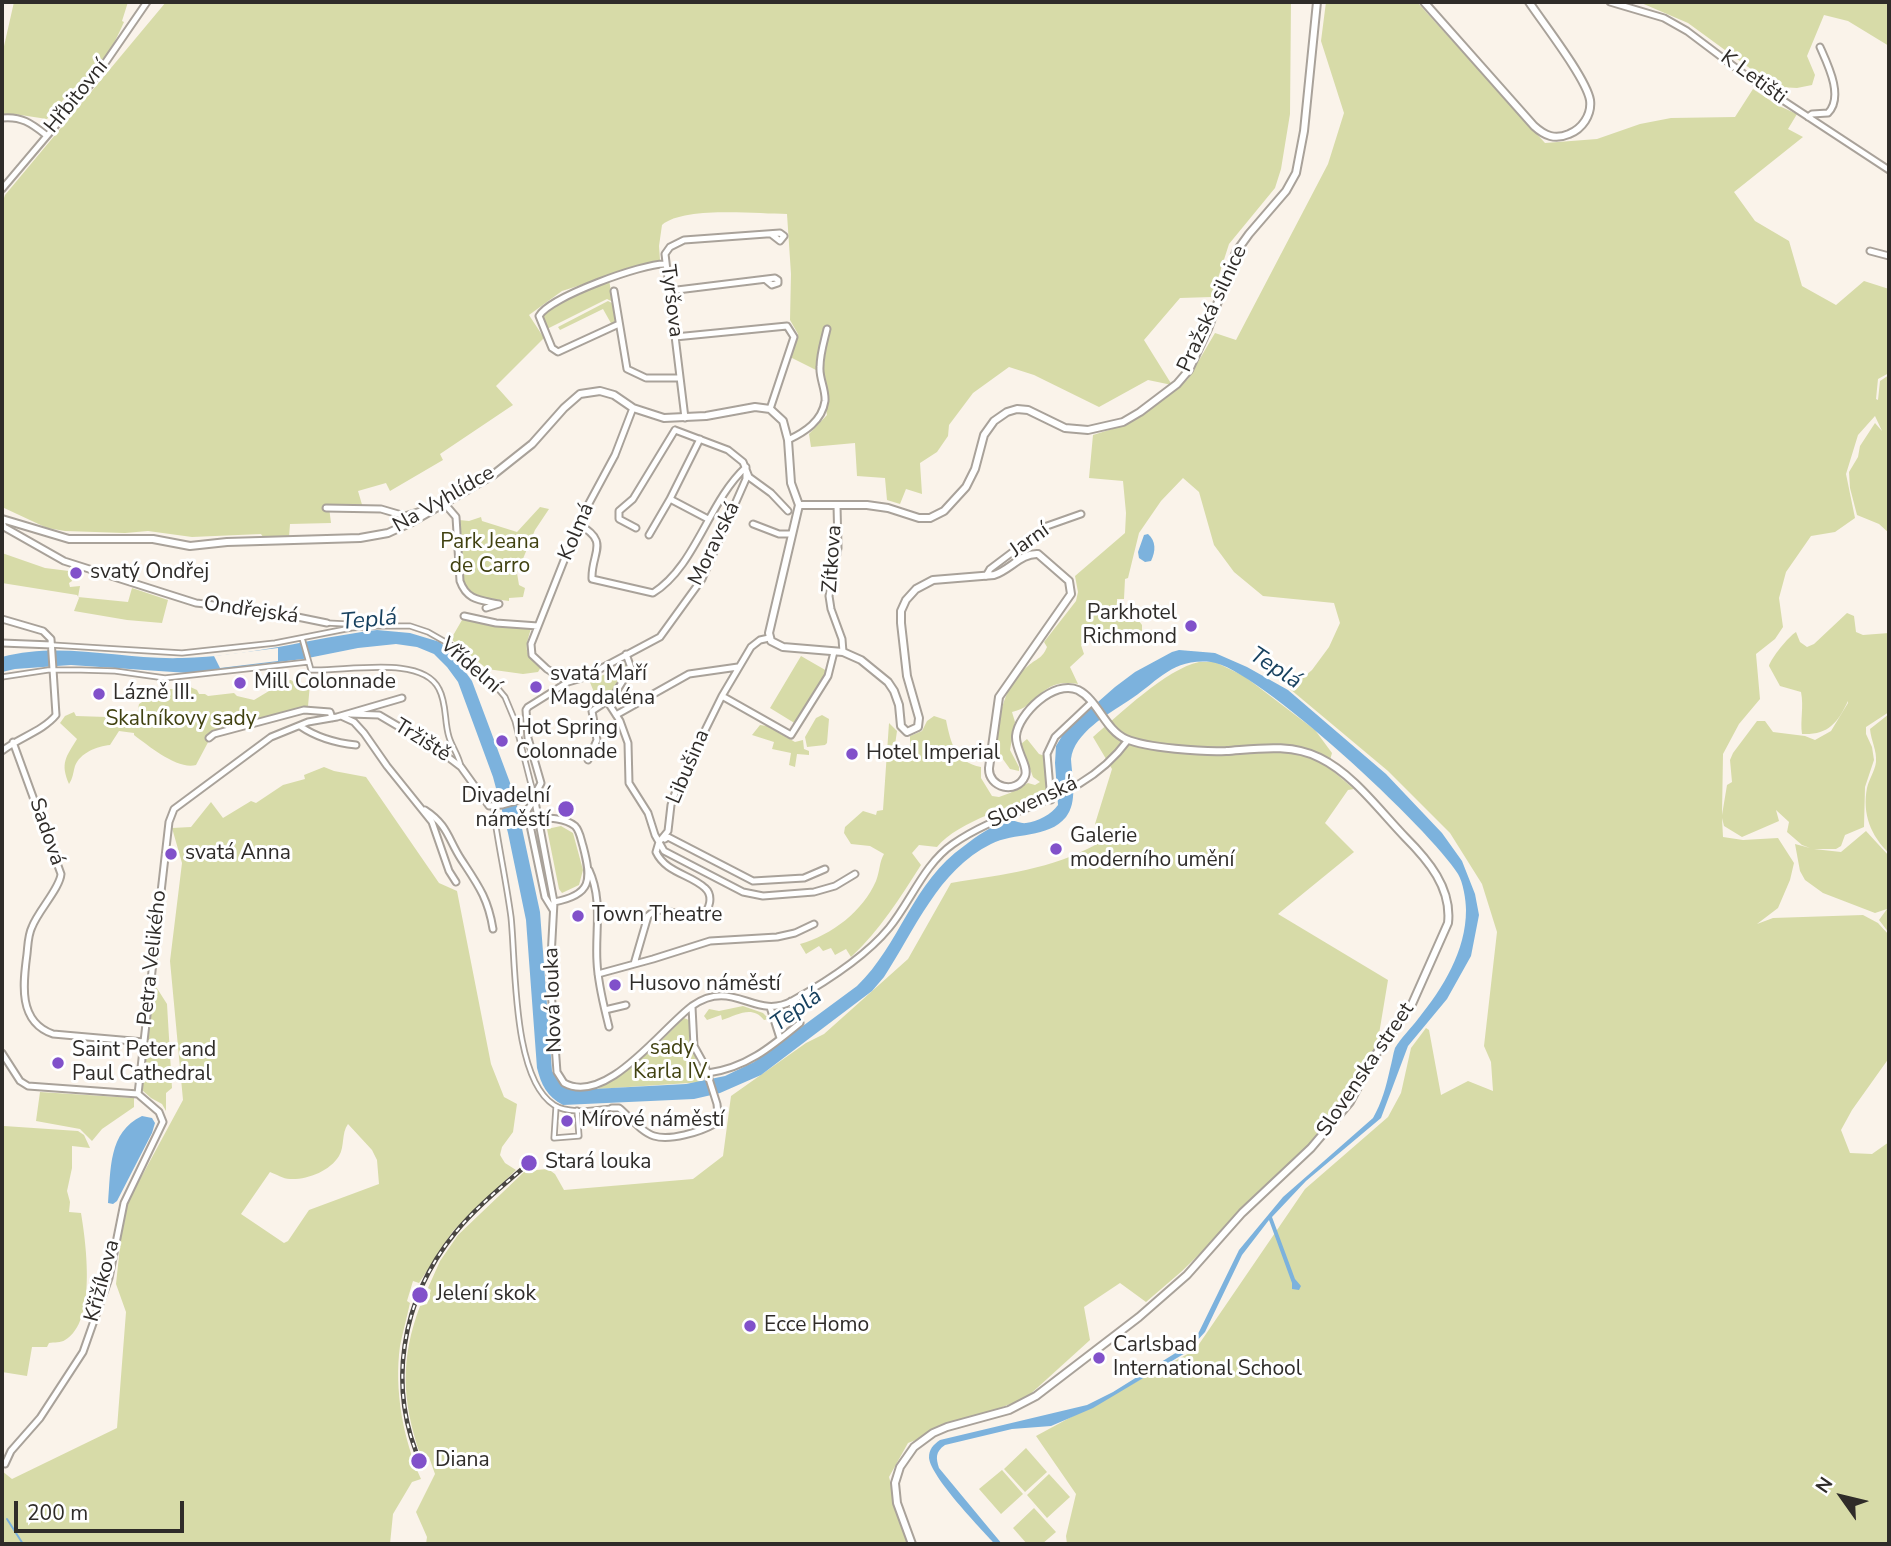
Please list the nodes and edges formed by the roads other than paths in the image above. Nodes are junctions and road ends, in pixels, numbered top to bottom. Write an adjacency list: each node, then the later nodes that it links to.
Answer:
1 (147, 2): 9 (street, Hřbitovní)
2 (1317, 2): 34 (street, Pražská silnice)
3 (1424, 2): 4 (street)
4 (1529, 2)
5 (1610, 2): 7 (street, K Letišti)
6 (1820, 47): 7 (street)
7 (1808, 117): 10 (street, K Letišti)
8 (2, 118): 9 (street)
9 (46, 135): 11 (street, Hřbitovní)
10 (1889, 170)
11 (2, 189)
12 (771, 234): 15 (street, Tyršova)
13 (1870, 251): 14 (street)
14 (1889, 256)
15 (665, 264): 18 (street, Tyršova); 19 (street)
16 (766, 279): 18 (street)
17 (614, 290): 19 (street)
18 (668, 291): 21 (street, Tyršova)
19 (619, 324): 22 (street)
20 (827, 329): 29 (street)
21 (675, 337): 22 (street, Tyršova); 24 (street)
22 (680, 378): 26 (street, Tyršova)
23 (633, 408): 25 (street, Na Vyhlídce); 32 (street, Na Vyhlídce); 41 (street, Kolmá)
24 (770, 409): 26 (street, Na Vyhlídce); 29 (street)
25 (673, 418): 26 (street, Na Vyhlídce); 27 (street)
26 (685, 418)
27 (675, 430): 28 (street); 43 (street)
28 (700, 439): 30 (street); 31 (street)
29 (788, 440): 33 (street)
30 (746, 467): 36 (street); 39 (street); 59 (street, Moravská)
31 (670, 499): 39 (street); 45 (street)
32 (444, 503): 37 (street, Na Vyhlídce); 47 (street)
33 (799, 505): 34 (street, Pražská silnice); 44 (street)
34 (837, 505): 58 (street, Zítkova)
35 (326, 508): 37 (street)
36 (788, 511)
37 (428, 512): 40 (street, Na Vyhlídce)
38 (1080, 514): 46 (street, Jarní)
39 (708, 519): 41 (street)
40 (2, 521): 50 (street, Ondřejská)
41 (578, 524): 51 (street, Kolmá)
42 (753, 524): 44 (street, Moravská)
43 (636, 528)
44 (791, 534): 53 (street)
45 (649, 535)
46 (986, 576): 58 (street); 68 (street)
47 (486, 608)
48 (464, 616): 51 (street)
49 (2, 619): 56 (street)
50 (327, 623): 52 (street, Ondřejská)
51 (538, 626): 64 (street, Kolmá)
52 (351, 628): 54 (street, Vřídelní); 80 (street, Vřídelní)
53 (769, 638): 57 (street); 61 (street, Libušina)
54 (303, 640): 56 (street, Vřídelní); 60 (street)
55 (2, 643): 56 (street)
56 (52, 648): 62 (street)
57 (834, 652): 58 (street); 65 (street)
58 (843, 652)
59 (626, 654): 64 (street, Moravská); 67 (street)
60 (307, 660): 62 (street); 79 (street, Tržiště)
61 (738, 667): 65 (street, Libušina); 69 (street)
62 (52, 668): 63 (street); 75 (street)
63 (2, 677)
64 (568, 682): 80 (street, Moravská)
65 (722, 696): 85 (street, Libušina)
66 (402, 698): 70 (street)
67 (607, 701): 69 (street, Libušina); 78 (street)
68 (1092, 704): 74 (street); 81 (street)
69 (616, 715): 85 (street, Libušina)
70 (341, 716): 71 (street); 79 (street, Tržiště); 82 (street)
71 (332, 718): 72 (street); 73 (street)
72 (300, 726): 76 (street); 105 (street, Petra Velikého)
73 (209, 738)
74 (1128, 740): 81 (street, Slovenská); 113 (street, Slovenska street)
75 (13, 742): 77 (street); 105 (street, Sadová)
76 (356, 745)
77 (2, 751)
78 (588, 760)
79 (461, 767): 83 (street, Tržiště)
80 (534, 798): 83 (street); 84 (street); 93 (street)
81 (1054, 798): 98 (street, Slovenská)
82 (420, 807): 90 (street); 95 (street)
83 (493, 807): 109 (street)
84 (538, 818): 87 (street); 92 (street)
85 (659, 842): 89 (street); 91 (street); 96 (street)
86 (825, 869): 89 (street)
87 (589, 870): 92 (street); 97 (street)
88 (855, 874): 91 (street)
89 (753, 881): 91 (street)
90 (456, 883)
91 (751, 894)
92 (554, 902): 93 (street)
93 (553, 910): 100 (street, Nová louka)
94 (814, 924): 96 (street)
95 (493, 929)
96 (634, 964): 97 (street)
97 (598, 974): 102 (street)
98 (791, 1001): 101 (street, Slovenská); 104 (street)
99 (626, 1005): 102 (street)
100 (692, 1007): 101 (street); 107 (street)
101 (771, 1007): 104 (street)
102 (605, 1010): 103 (street)
103 (609, 1027)
104 (780, 1038): 107 (street)
105 (144, 1042): 108 (street, Petra Velikého)
106 (2, 1053): 108 (street)
107 (708, 1073): 110 (street)
108 (138, 1094): 112 (street, Křižíkova)
109 (556, 1107): 111 (street); 111 (street)
110 (612, 1108): 111 (street)
111 (577, 1110)
112 (5, 1464)
113 (912, 1544)

